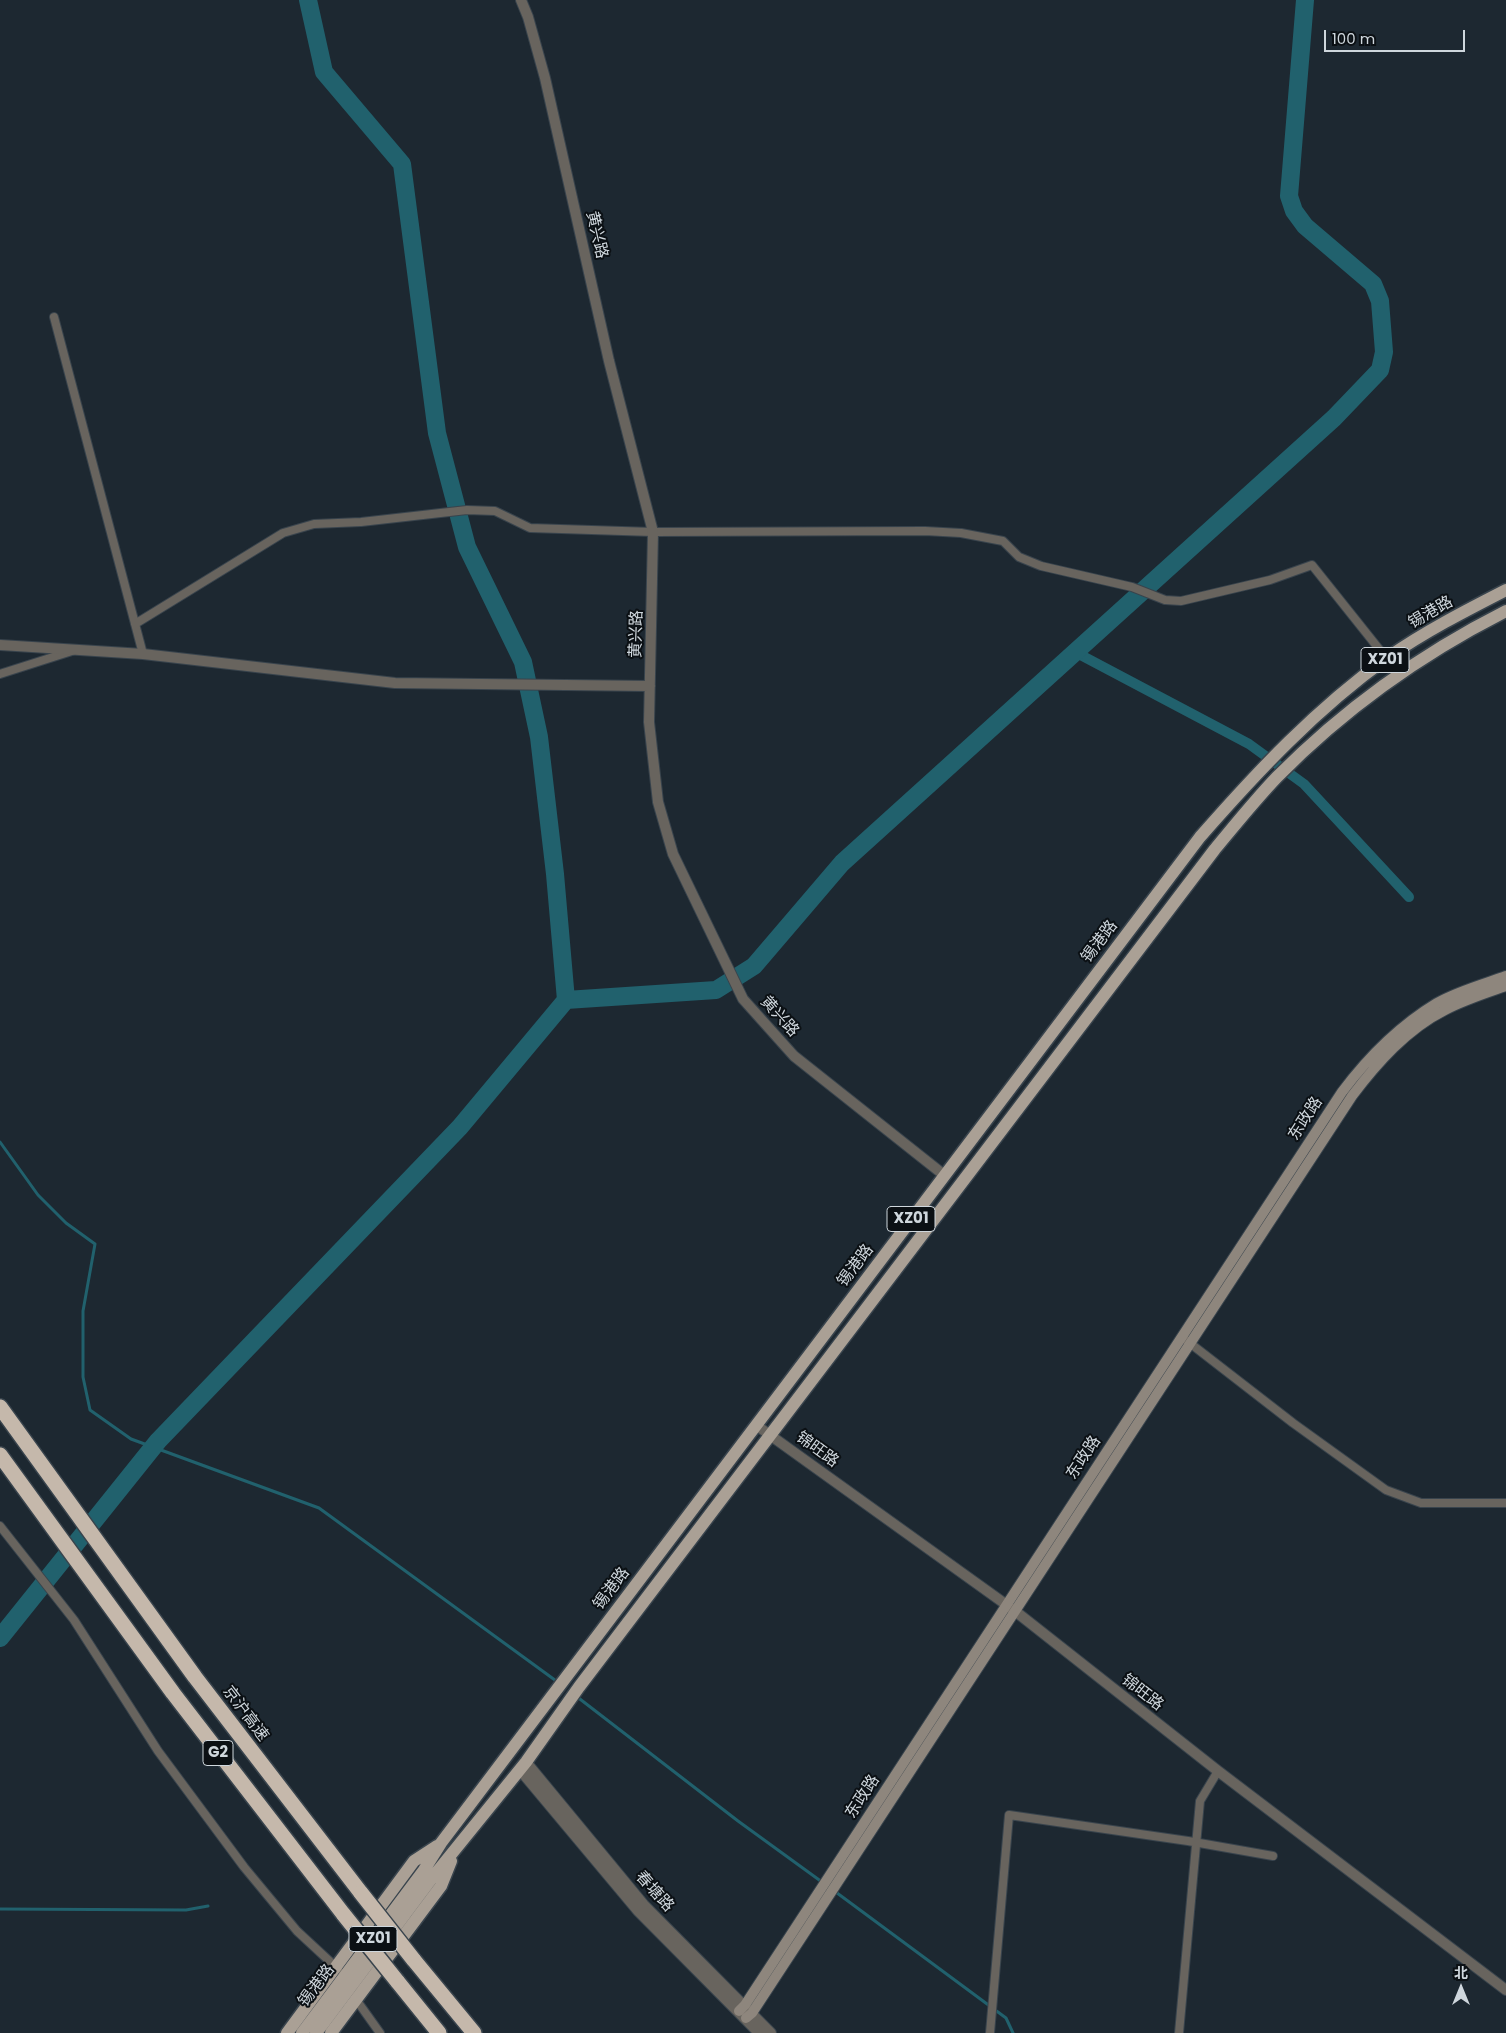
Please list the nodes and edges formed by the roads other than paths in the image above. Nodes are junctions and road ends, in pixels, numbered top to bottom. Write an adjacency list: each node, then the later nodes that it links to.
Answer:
1 (521, 0): 3 (street, 黄兴路)
2 (54, 317): 6 (street)
3 (653, 532): 6 (street); 10 (street); 12 (street, 黄兴路)
4 (1506, 590): 10 (main road, 锡港路 / XZ01)
5 (1506, 611): 19 (main road, 锡港路 / XZ01)
6 (135, 624): 9 (street)
7 (0, 646): 8 (street)
8 (74, 650): 9 (street); 11 (street)
9 (142, 654): 12 (street)
10 (1387, 659): 15 (main road, 锡港路 / XZ01)
11 (0, 674)
12 (650, 686): 15 (street, 黄兴路)
13 (1506, 976): 16 (main road, 东政路)
14 (1506, 986): 16 (main road, 东政路)
15 (944, 1176): 18 (main road, 锡港路 / XZ01)
16 (1186, 1340): 21 (street); 23 (main road, 东政路)
17 (0, 1407): 39 (highway, 京沪高速 / G2, bridge)
18 (756, 1425): 19 (street, 锦旺路); 29 (main road, 锡港路 / XZ01)
19 (770, 1435): 23 (street, 锦旺路); 24 (main road, 锡港路 / XZ01)
20 (0, 1454): 38 (highway, G2, bridge)
21 (1506, 1503)
22 (0, 1526): 29 (street)
23 (1011, 1608): 25 (street, 锦旺路); 32 (main road, 东政路)
24 (523, 1766): 27 (main road, 锡港路 / XZ01); 32 (street, 春塘路)
25 (1218, 1771): 26 (street); 30 (street, 锦旺路)
26 (1196, 1842): 28 (street); 42 (street); 43 (street)
27 (454, 1854): 29 (main road, 锡港路 / XZ01); 31 (main road)
28 (1273, 1856)
29 (344, 1977): 31 (street); 33 (main road); 34 (main road, 锡港路 / XZ01); 35 (main road, 锡港路 / XZ01)
30 (1506, 1990)
31 (356, 2000): 36 (main road); 37 (street)
32 (745, 2012): 40 (street, 春塘路); 41 (street, 春塘路)
33 (287, 2033)
34 (302, 2033)
35 (316, 2033)
36 (331, 2033)
37 (380, 2033)
38 (439, 2033)
39 (474, 2033)
40 (759, 2033)
41 (771, 2033)
42 (990, 2033)
43 (1179, 2033)

